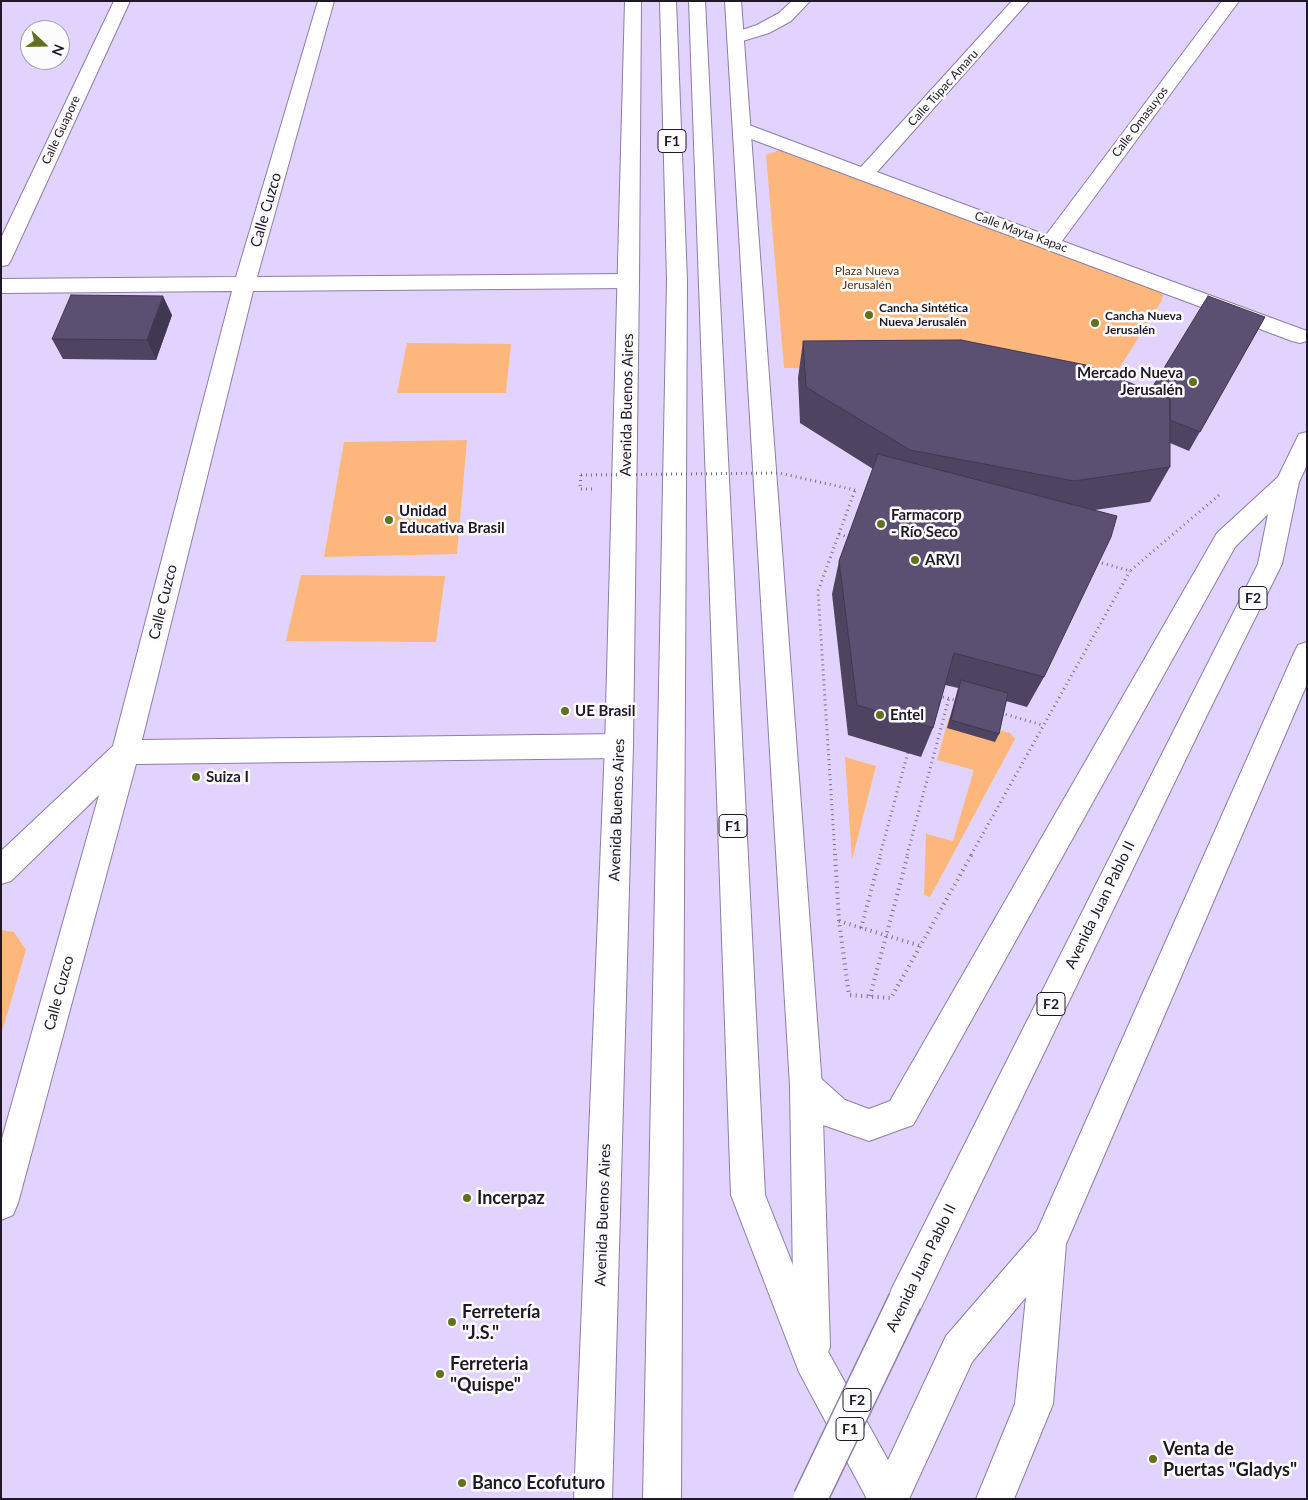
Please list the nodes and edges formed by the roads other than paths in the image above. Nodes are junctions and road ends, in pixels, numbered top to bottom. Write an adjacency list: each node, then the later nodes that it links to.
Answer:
1 (122, 1): 14 (main road, Calle Guapore)
2 (326, 1): 16 (main road, Calle Cuzco)
3 (633, 1): 15 (main road, Avenida Buenos Aires)
4 (668, 1): 30 (main road, F1)
5 (698, 1): 28 (main road, F1)
6 (733, 1): 10 (main road)
7 (802, 1): 10 (main road)
8 (1021, 1): 12 (main road, Calle Túpac Amaru)
9 (1223, 4): 13 (main road, Calle Omasuyos)
10 (736, 38): 11 (main road)
11 (742, 129): 12 (main road, Calle Mayta Kapac); 25 (main road)
12 (865, 174): 13 (main road, Calle Mayta Kapac)
13 (1050, 243): 18 (main road, Calle Mayta Kapac)
14 (1, 260)
15 (629, 281): 16 (main road); 22 (main road, Avenida Buenos Aires)
16 (244, 285): 17 (main road); 23 (main road, Calle Cuzco)
17 (1, 286)
18 (1300, 336)
19 (1307, 440): 20 (main road, Avenida Juan Pablo II / F2)
20 (1286, 482): 25 (main road); 31 (main road, Avenida Juan Pablo II / F2, bridge)
21 (1307, 653): 27 (main road)
22 (619, 746): 23 (main road); 29 (main road, Avenida Buenos Aires)
23 (125, 752): 24 (main road); 26 (main road, Calle Cuzco)
24 (1, 871)
25 (806, 1086): 28 (main road)
26 (1, 1203)
27 (1049, 1242): 32 (main road); 33 (main road)
28 (812, 1359): 32 (main road, F1)
29 (593, 1499)
30 (662, 1499)
31 (810, 1499)
32 (888, 1499)
33 (995, 1499)

